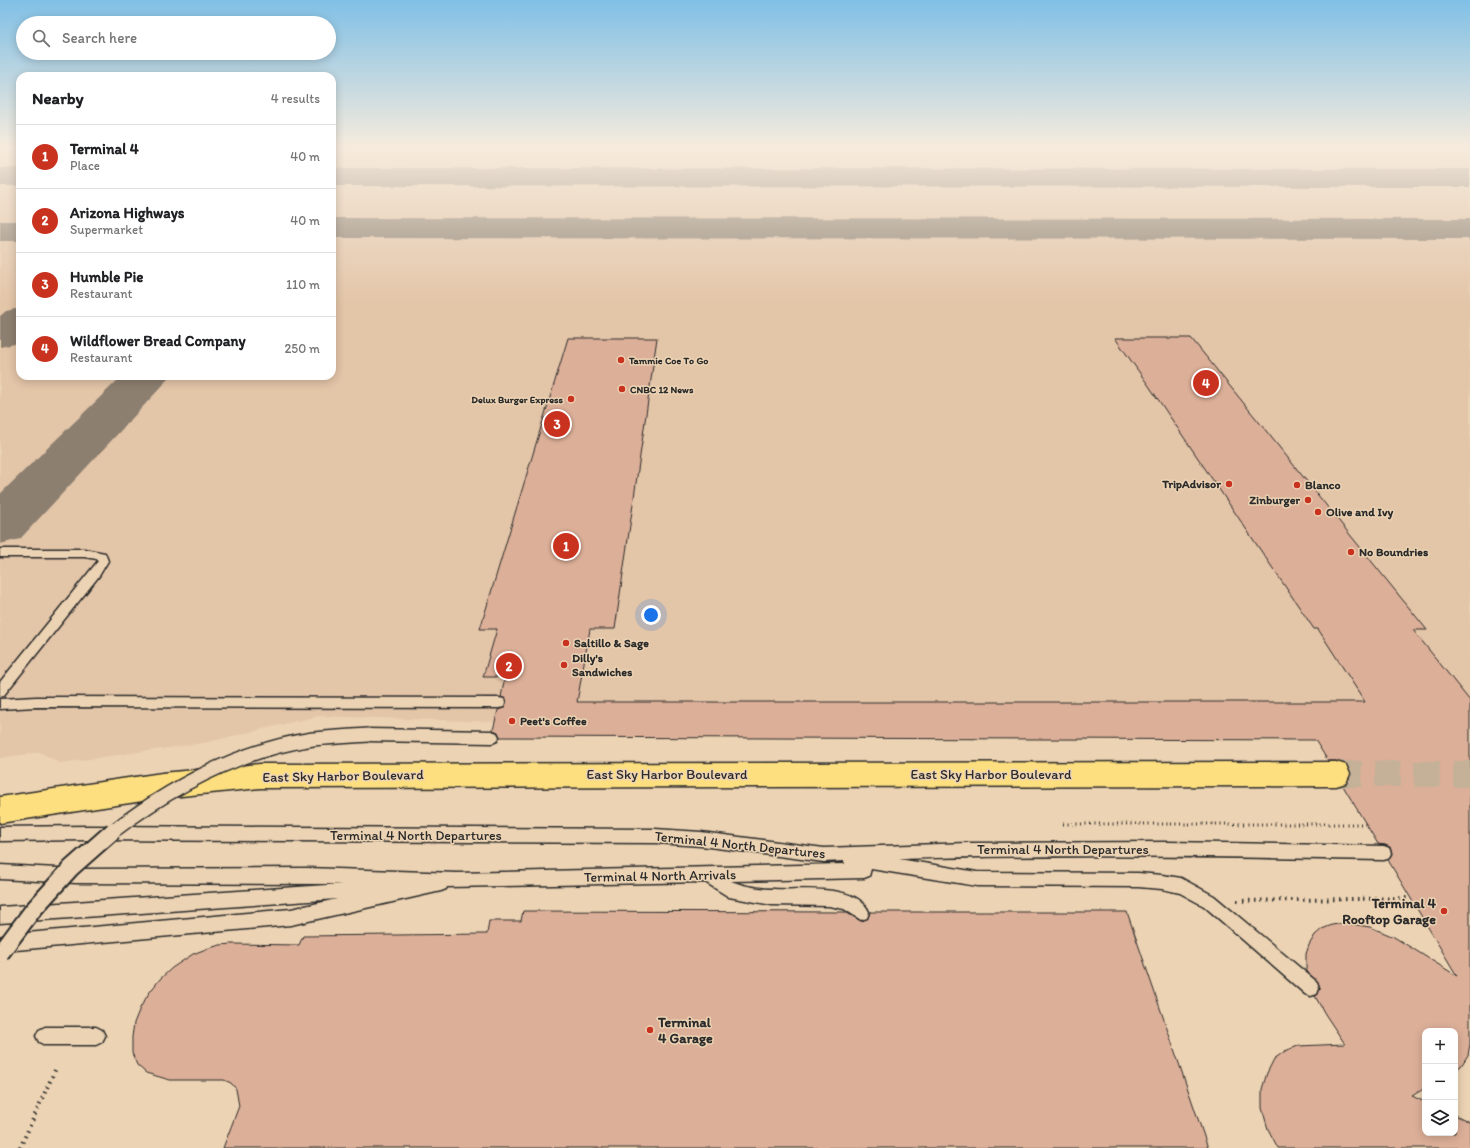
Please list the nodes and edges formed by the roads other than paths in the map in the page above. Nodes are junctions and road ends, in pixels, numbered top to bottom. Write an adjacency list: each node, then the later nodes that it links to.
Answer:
1 (0, 553): 2 (lane)
2 (0, 691)
3 (499, 703): 4 (lane)
4 (0, 704)
5 (492, 737): 18 (lane, bridge)
6 (1336, 774): 7 (main road, East Sky Harbor Boulevard)
7 (0, 810)
8 (0, 834): 10 (lane, Terminal 4 North Departures)
9 (1384, 853): 10 (lane, Terminal 4 North Departures)
10 (824, 855): 19 (lane)
11 (864, 871): 13 (lane, Terminal 4 North Arrivals)
12 (0, 872): 14 (lane)
13 (708, 874): 14 (lane, Terminal 4 North Arrivals); 15 (lane)
14 (457, 880): 16 (lane); 17 (lane)
15 (861, 912)
16 (0, 915)
17 (0, 943)
18 (0, 954)
19 (1311, 988)
20 (45, 1036): 21 (lane)
21 (96, 1036)

